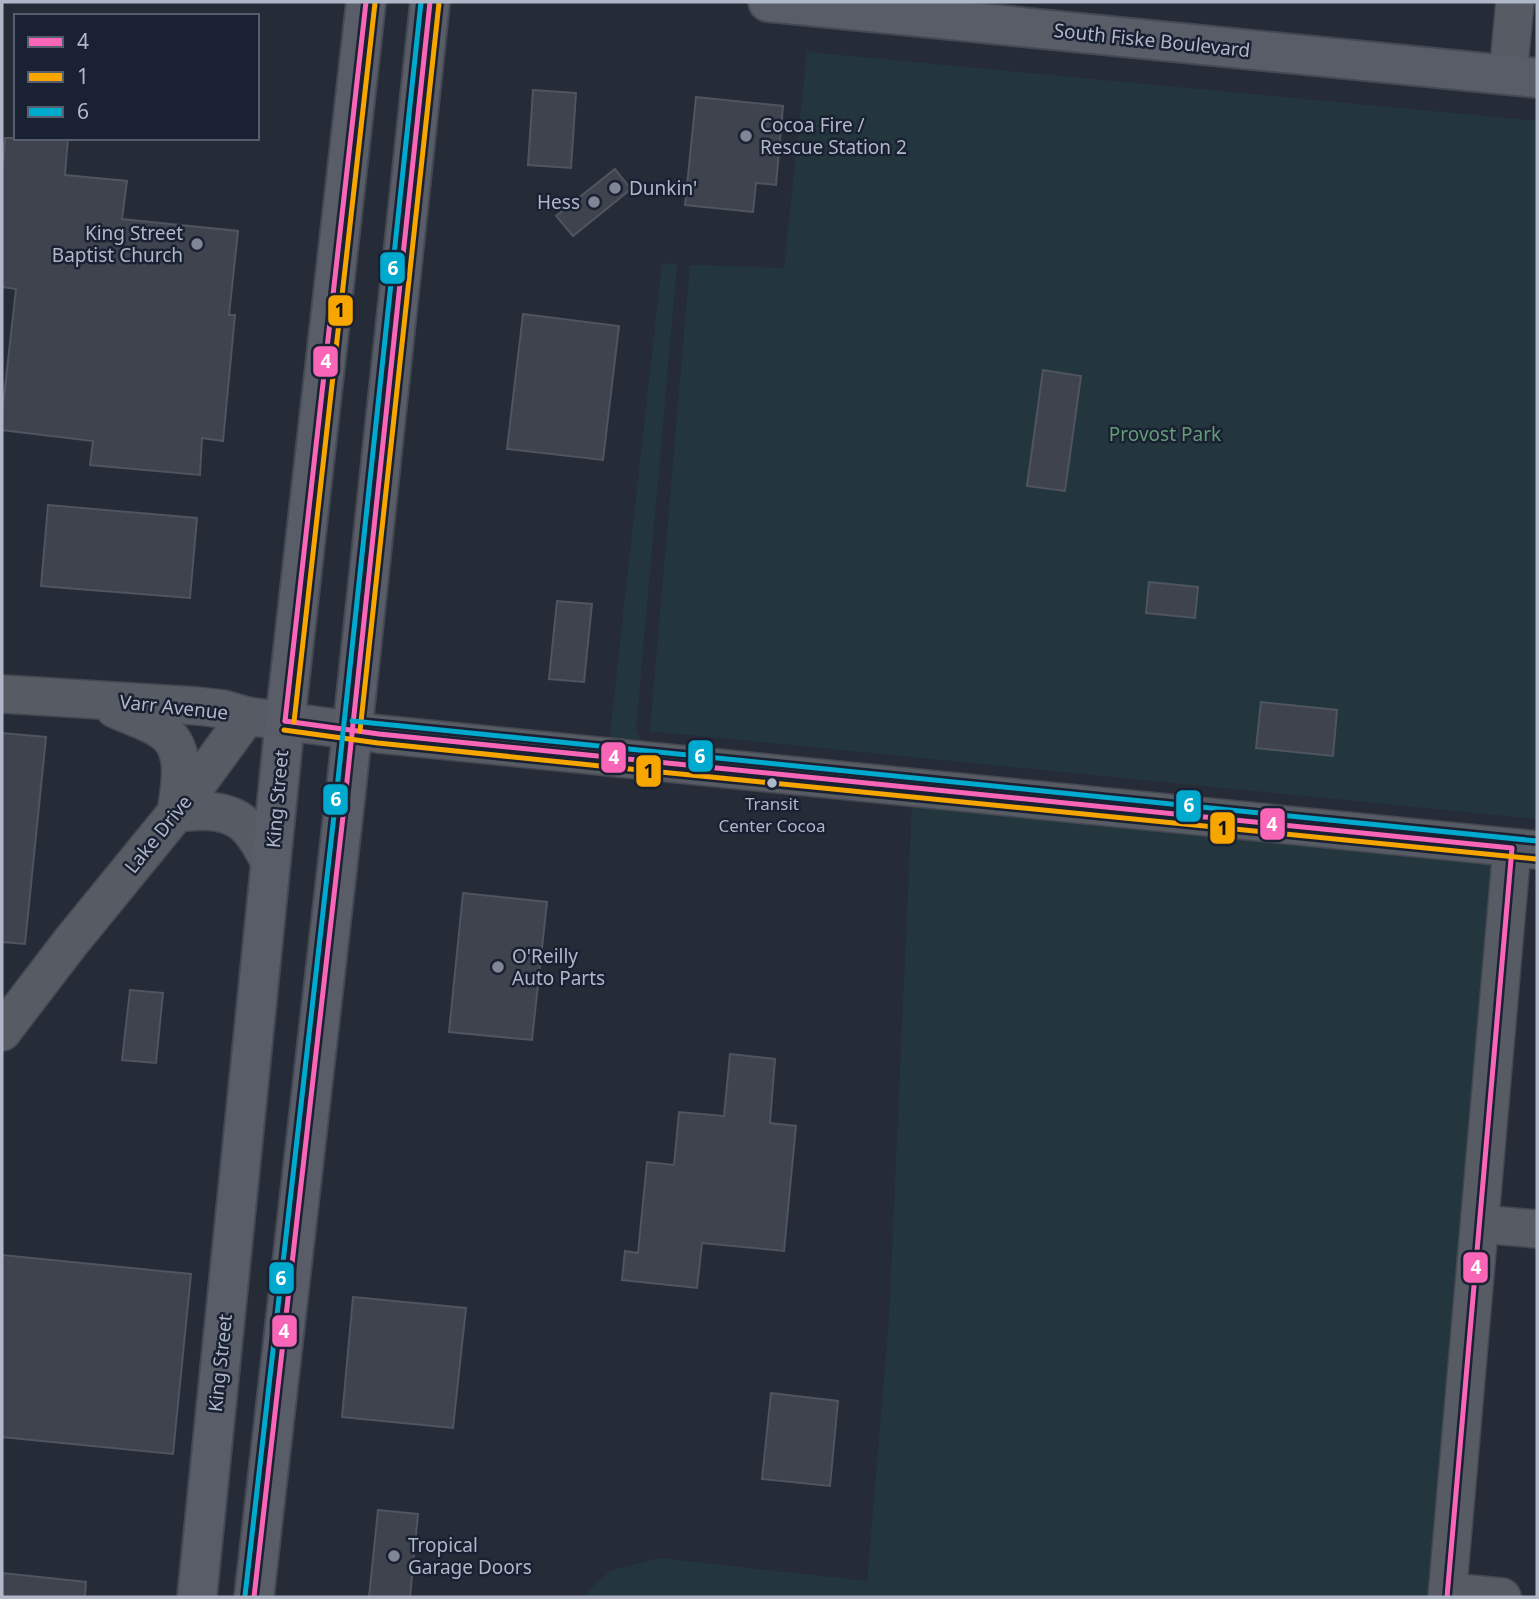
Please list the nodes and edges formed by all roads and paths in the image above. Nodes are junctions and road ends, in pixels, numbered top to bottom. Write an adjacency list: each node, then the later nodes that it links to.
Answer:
1 (366, 2): 9 (main road, King Street)
2 (429, 2): 10 (main road)
3 (1515, 2): 5 (street)
4 (791, 3): 5 (main road, South Fiske Boulevard)
5 (1522, 77)
6 (2, 694): 7 (street)
7 (95, 700): 8 (street, Varr Avenue); 11 (street, Varr Avenue)
8 (247, 716): 9 (street); 11 (street, Lake Drive)
9 (285, 721): 10 (street); 13 (main road, King Street)
10 (351, 730): 12 (street); 19 (main road)
11 (176, 813): 13 (street); 14 (street, Lake Drive)
12 (1525, 849): 15 (street)
13 (271, 864): 18 (main road, King Street)
14 (2, 1032)
15 (1480, 1224): 16 (street); 17 (street)
16 (1537, 1229)
17 (1448, 1595): 20 (street)
18 (197, 1597)
19 (254, 1597)
20 (1502, 1597)

